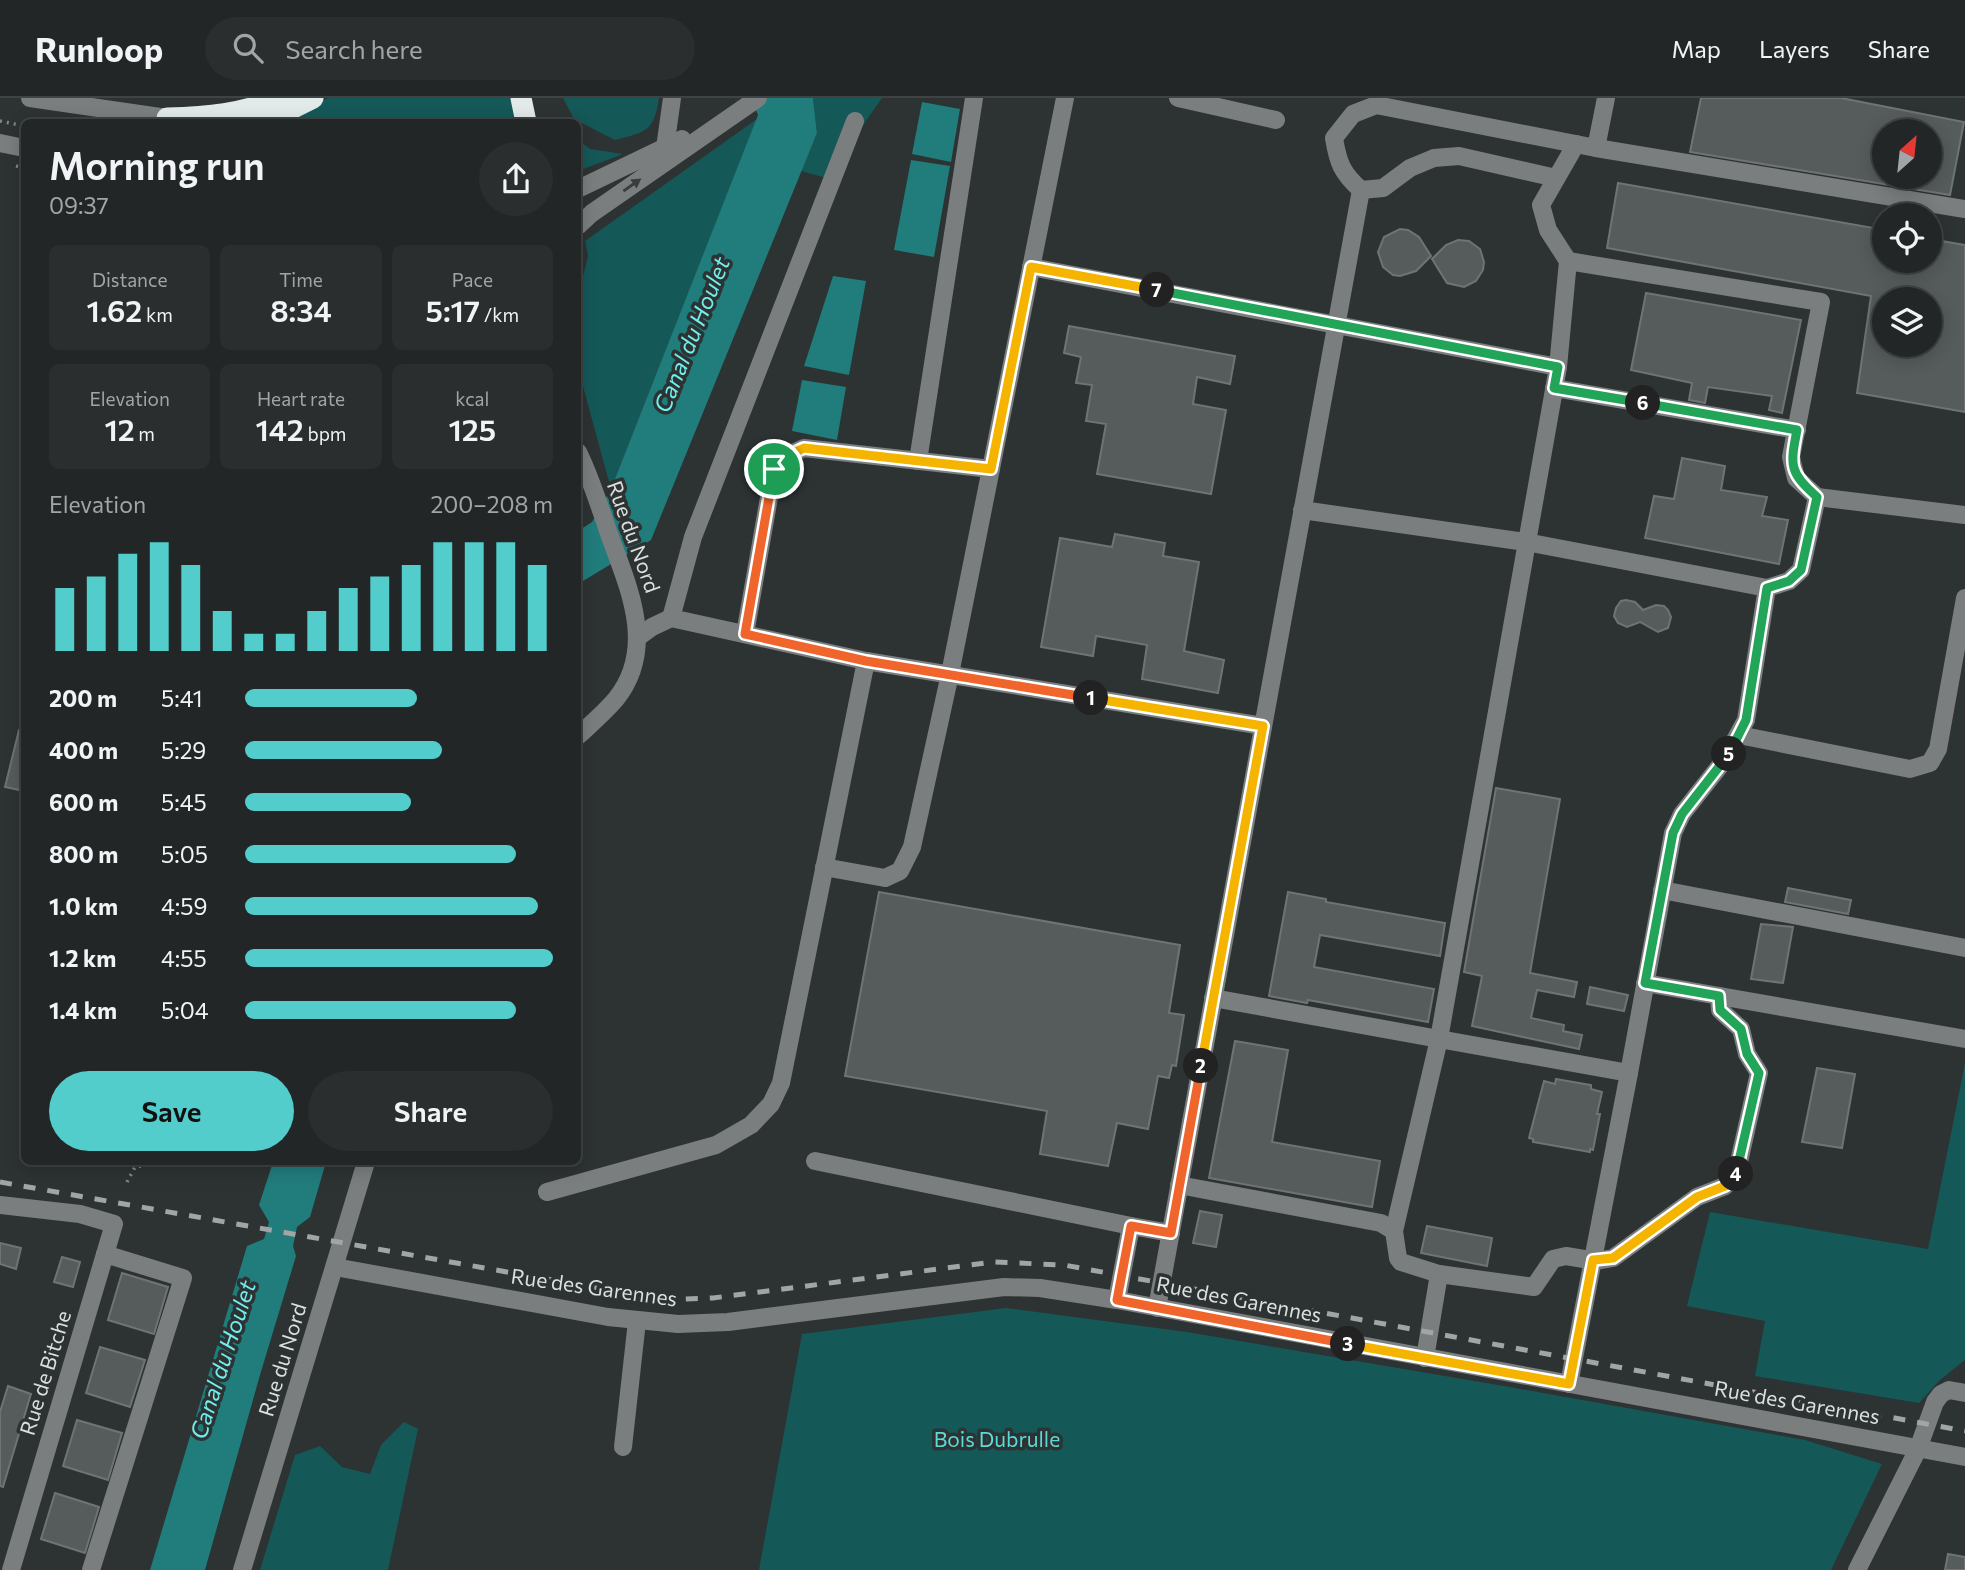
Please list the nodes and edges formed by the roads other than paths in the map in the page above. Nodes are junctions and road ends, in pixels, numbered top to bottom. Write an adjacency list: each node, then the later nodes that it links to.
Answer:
1 (30, 98): 12 (street)
2 (279, 98): 12 (highway)
3 (313, 98): 14 (highway)
4 (521, 98): 15 (highway)
5 (672, 98): 21 (street)
6 (758, 98): 11 (street)
7 (974, 98): 35 (street)
8 (1065, 98): 29 (street)
9 (1178, 98): 16 (street)
10 (1606, 98): 22 (street)
11 (741, 108): 21 (street); 27 (street, one-way to 11)
12 (167, 118): 13 (highway)
13 (179, 119)
14 (254, 119)
15 (525, 119)
16 (1276, 120)
17 (855, 121): 43 (street)
18 (0, 143): 20 (street)
19 (1576, 144): 22 (street); 23 (street); 25 (street)
20 (21, 147)
21 (665, 148): 24 (street)
22 (1596, 148): 26 (street)
23 (1556, 178): 25 (street); 28 (street)
24 (581, 188)
25 (1361, 190): 30 (street)
26 (1965, 209)
27 (581, 223)
28 (1568, 261): 31 (street); 33 (street)
29 (1031, 267): 30 (street); 36 (street)
30 (1336, 323): 31 (street); 38 (street)
31 (1558, 367): 32 (street)
32 (1554, 388): 33 (street); 40 (street)
33 (1797, 430): 37 (street)
34 (581, 457): 45 (street, Rue du Nord)
35 (918, 461): 36 (street); 44 (street)
36 (991, 469): 47 (street)
37 (1817, 497): 39 (street); 41 (street)
38 (1302, 510): 40 (street); 48 (street)
39 (1965, 515)
40 (1526, 542): 41 (street); 57 (street)
41 (1767, 588): 50 (street)
42 (1965, 598): 50 (street)
43 (671, 618): 44 (street); 45 (street)
44 (745, 634): 46 (street)
45 (638, 638): 49 (street, Rue du Nord)
46 (866, 661): 47 (street); 51 (street)
47 (950, 674): 48 (street); 51 (street)
48 (1263, 726): 56 (street)
49 (581, 733)
50 (1739, 735): 52 (street)
51 (824, 867): 63 (street)
52 (1662, 890): 53 (street); 54 (street)
53 (1965, 948)
54 (1645, 983): 55 (street); 59 (street)
55 (1719, 996): 58 (street); 69 (street)
56 (1213, 998): 57 (street); 62 (street)
57 (1439, 1039): 59 (street); 66 (street)
58 (1965, 1039)
59 (1629, 1073): 69 (street)
60 (815, 1161): 65 (street)
61 (365, 1165): 70 (street, Rue du Nord)
62 (1180, 1185): 66 (street); 67 (street)
63 (547, 1192)
64 (0, 1205): 68 (street, Rue de Bitche)
65 (1131, 1226): 67 (street); 72 (street)
66 (1394, 1230): 71 (street)
67 (1171, 1233): 73 (street)
68 (105, 1254): 81 (street, Rue de Bitche); 82 (street)
69 (1593, 1260): 71 (street); 76 (street)
70 (335, 1267): 74 (street, Rue des Garennes); 83 (street, Rue du Nord)
71 (1439, 1274): 75 (street)
72 (1117, 1300): 73 (street, Rue des Garennes); 74 (street, Rue des Garennes)
73 (1157, 1308): 75 (street, Rue des Garennes)
74 (637, 1321): 78 (street)
75 (1424, 1358): 76 (street, Rue des Garennes)
76 (1569, 1384): 79 (street, Rue des Garennes)
77 (1965, 1394): 79 (street)
78 (623, 1447)
79 (1918, 1448): 80 (street, Rue des Garennes); 84 (street)
80 (1965, 1457)
81 (11, 1570)
82 (91, 1570)
83 (242, 1570)
84 (1857, 1570)

